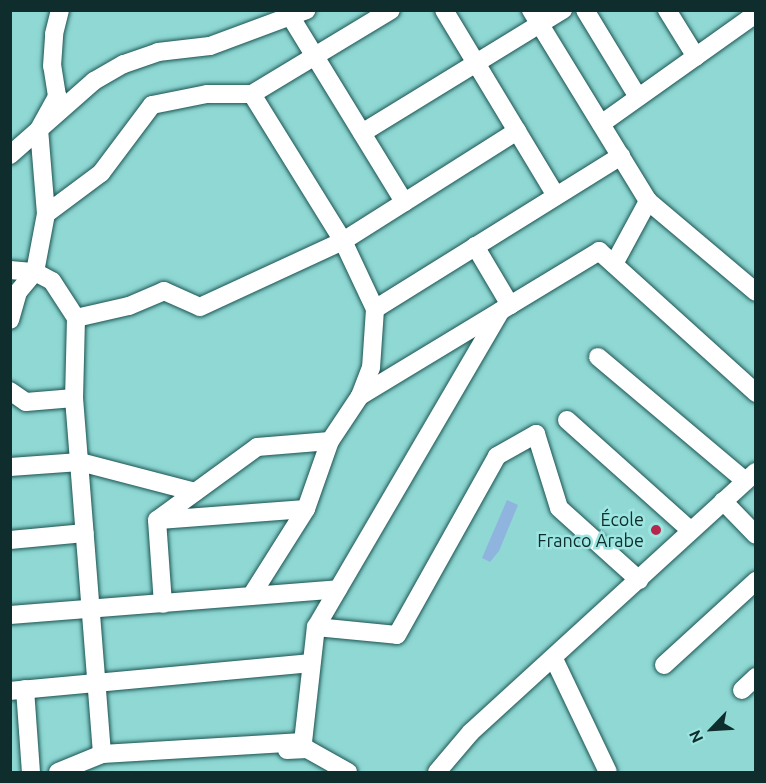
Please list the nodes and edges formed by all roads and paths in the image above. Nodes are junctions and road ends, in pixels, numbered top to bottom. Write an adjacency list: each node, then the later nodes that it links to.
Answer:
1 (60, 10): 16 (street)
2 (392, 10): 11 (street)
3 (444, 10): 12 (street)
4 (563, 10): 9 (street)
5 (585, 10): 14 (street)
6 (667, 10): 10 (street)
7 (756, 14): 10 (street)
8 (300, 15): 11 (street); 16 (street)
9 (536, 18): 12 (street); 15 (street)
10 (696, 57): 14 (street)
11 (316, 58): 13 (street); 18 (street)
12 (477, 64): 17 (street); 18 (street)
13 (252, 94): 24 (street); 25 (street)
14 (638, 97): 15 (street)
15 (601, 123): 20 (street)
16 (39, 129): 19 (street); 24 (street)
17 (517, 131): 21 (street); 23 (street)
18 (362, 133): 23 (street)
19 (10, 154)
20 (621, 156): 21 (street); 22 (street)
21 (556, 196): 26 (street)
22 (648, 201): 27 (street); 30 (street)
23 (404, 202): 25 (street)
24 (46, 214): 29 (street)
25 (343, 241): 32 (street); 33 (street)
26 (475, 246): 31 (street); 32 (street)
27 (614, 264): 31 (street); 37 (street)
28 (10, 270): 29 (street)
29 (35, 272): 33 (street); 34 (street)
30 (756, 292)
31 (505, 308): 38 (street); 56 (street)
32 (375, 309): 38 (street)
33 (76, 318): 39 (street)
34 (10, 320)
35 (598, 357): 45 (street)
36 (10, 391): 40 (street)
37 (756, 393)
38 (360, 396): 42 (street)
39 (74, 398): 40 (street); 43 (street)
40 (18, 405)
41 (567, 420): 50 (street)
42 (330, 441): 46 (street); 48 (street)
43 (80, 462): 44 (street); 46 (street); 51 (street)
44 (10, 467)
45 (750, 477): 47 (street)
46 (195, 492): 49 (street)
47 (723, 501): 50 (street); 52 (street)
48 (306, 509): 49 (street); 57 (street)
49 (157, 520): 58 (street)
50 (692, 531): 54 (street)
51 (86, 533): 53 (street); 59 (street)
52 (756, 535)
53 (10, 540)
54 (639, 580): 61 (street); 62 (street)
55 (756, 581): 64 (street)
56 (338, 589): 57 (street); 61 (street)
57 (251, 596): 58 (street)
58 (163, 604): 59 (street)
59 (91, 610): 60 (street); 65 (street)
60 (10, 615)
61 (316, 627): 63 (street)
62 (554, 659): 72 (street); 73 (street)
63 (311, 663): 65 (street); 67 (street)
64 (664, 665)
65 (96, 683): 66 (street); 67 (street)
66 (18, 690): 68 (street)
67 (102, 754): 69 (street)
68 (31, 772)
69 (58, 772)
70 (84, 772): 71 (street)
71 (348, 772)
72 (437, 772)
73 (608, 772)

